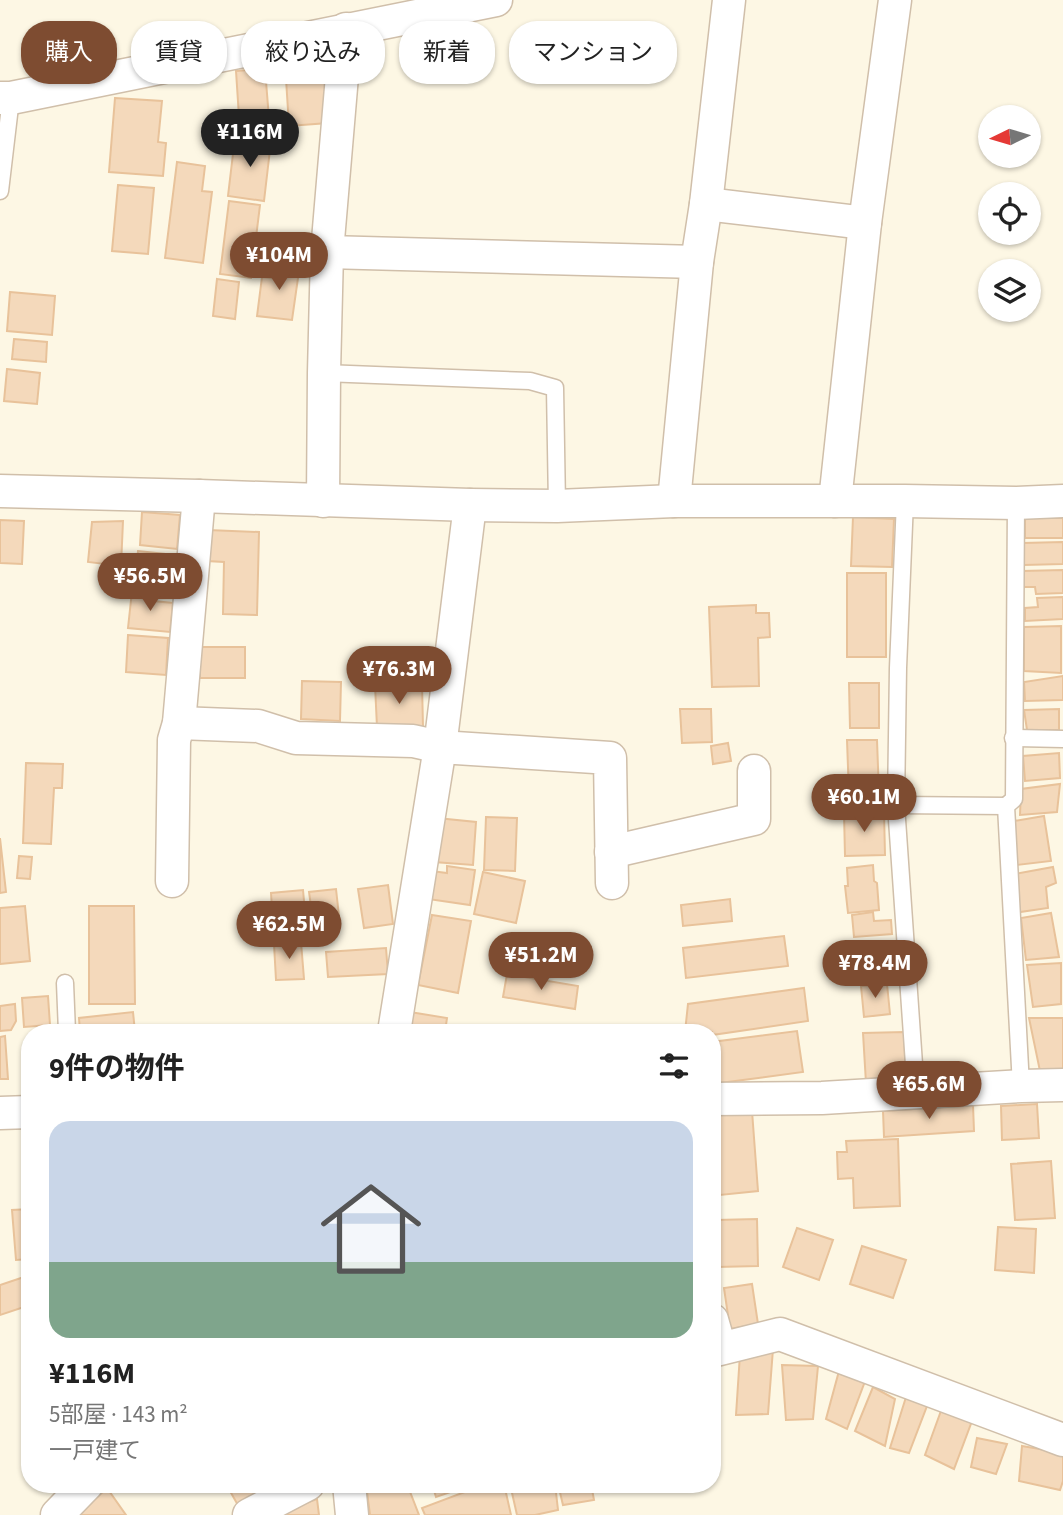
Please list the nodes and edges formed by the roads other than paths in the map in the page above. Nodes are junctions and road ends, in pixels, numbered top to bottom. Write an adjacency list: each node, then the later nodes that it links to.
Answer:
1 (496, 0): 4 (street)
2 (729, 0): 9 (street)
3 (895, 0): 10 (street)
4 (385, 21)
5 (241, 50): 7 (street)
6 (341, 84): 11 (street)
7 (6, 98): 8 (lane)
8 (0, 191)
9 (706, 204): 10 (street); 12 (street)
10 (865, 223): 18 (street)
11 (327, 252): 12 (street); 13 (street)
12 (697, 262): 17 (street)
13 (324, 373): 16 (street); 23 (lane)
14 (0, 491): 15 (street)
15 (198, 496): 16 (street); 24 (street)
16 (323, 501): 22 (street)
17 (674, 501): 18 (street); 23 (street)
18 (835, 501): 19 (street)
19 (905, 501): 21 (street); 29 (lane)
20 (1063, 501): 21 (street)
21 (1016, 503): 25 (lane)
22 (470, 505): 23 (street); 27 (street)
23 (558, 506)
24 (178, 723): 27 (street); 32 (street)
25 (1013, 738): 26 (lane); 30 (lane)
26 (1063, 739)
27 (440, 747): 31 (street); 36 (street)
28 (754, 771): 31 (street)
29 (896, 805): 30 (lane); 39 (lane)
30 (1006, 806): 37 (lane)
31 (611, 852): 33 (street)
32 (172, 881)
33 (612, 883)
34 (65, 983): 35 (lane)
35 (67, 1024)
36 (395, 1024)
37 (1021, 1086): 38 (street); 39 (street)
38 (1063, 1086)
39 (916, 1093): 40 (street)
40 (721, 1099)
41 (21, 1112): 42 (street)
42 (0, 1113)
43 (721, 1339): 44 (street)
44 (1063, 1440)
45 (78, 1493): 48 (street)
46 (291, 1493): 49 (street)
47 (350, 1493): 50 (street)
48 (57, 1515)
49 (249, 1515)
50 (352, 1515)

